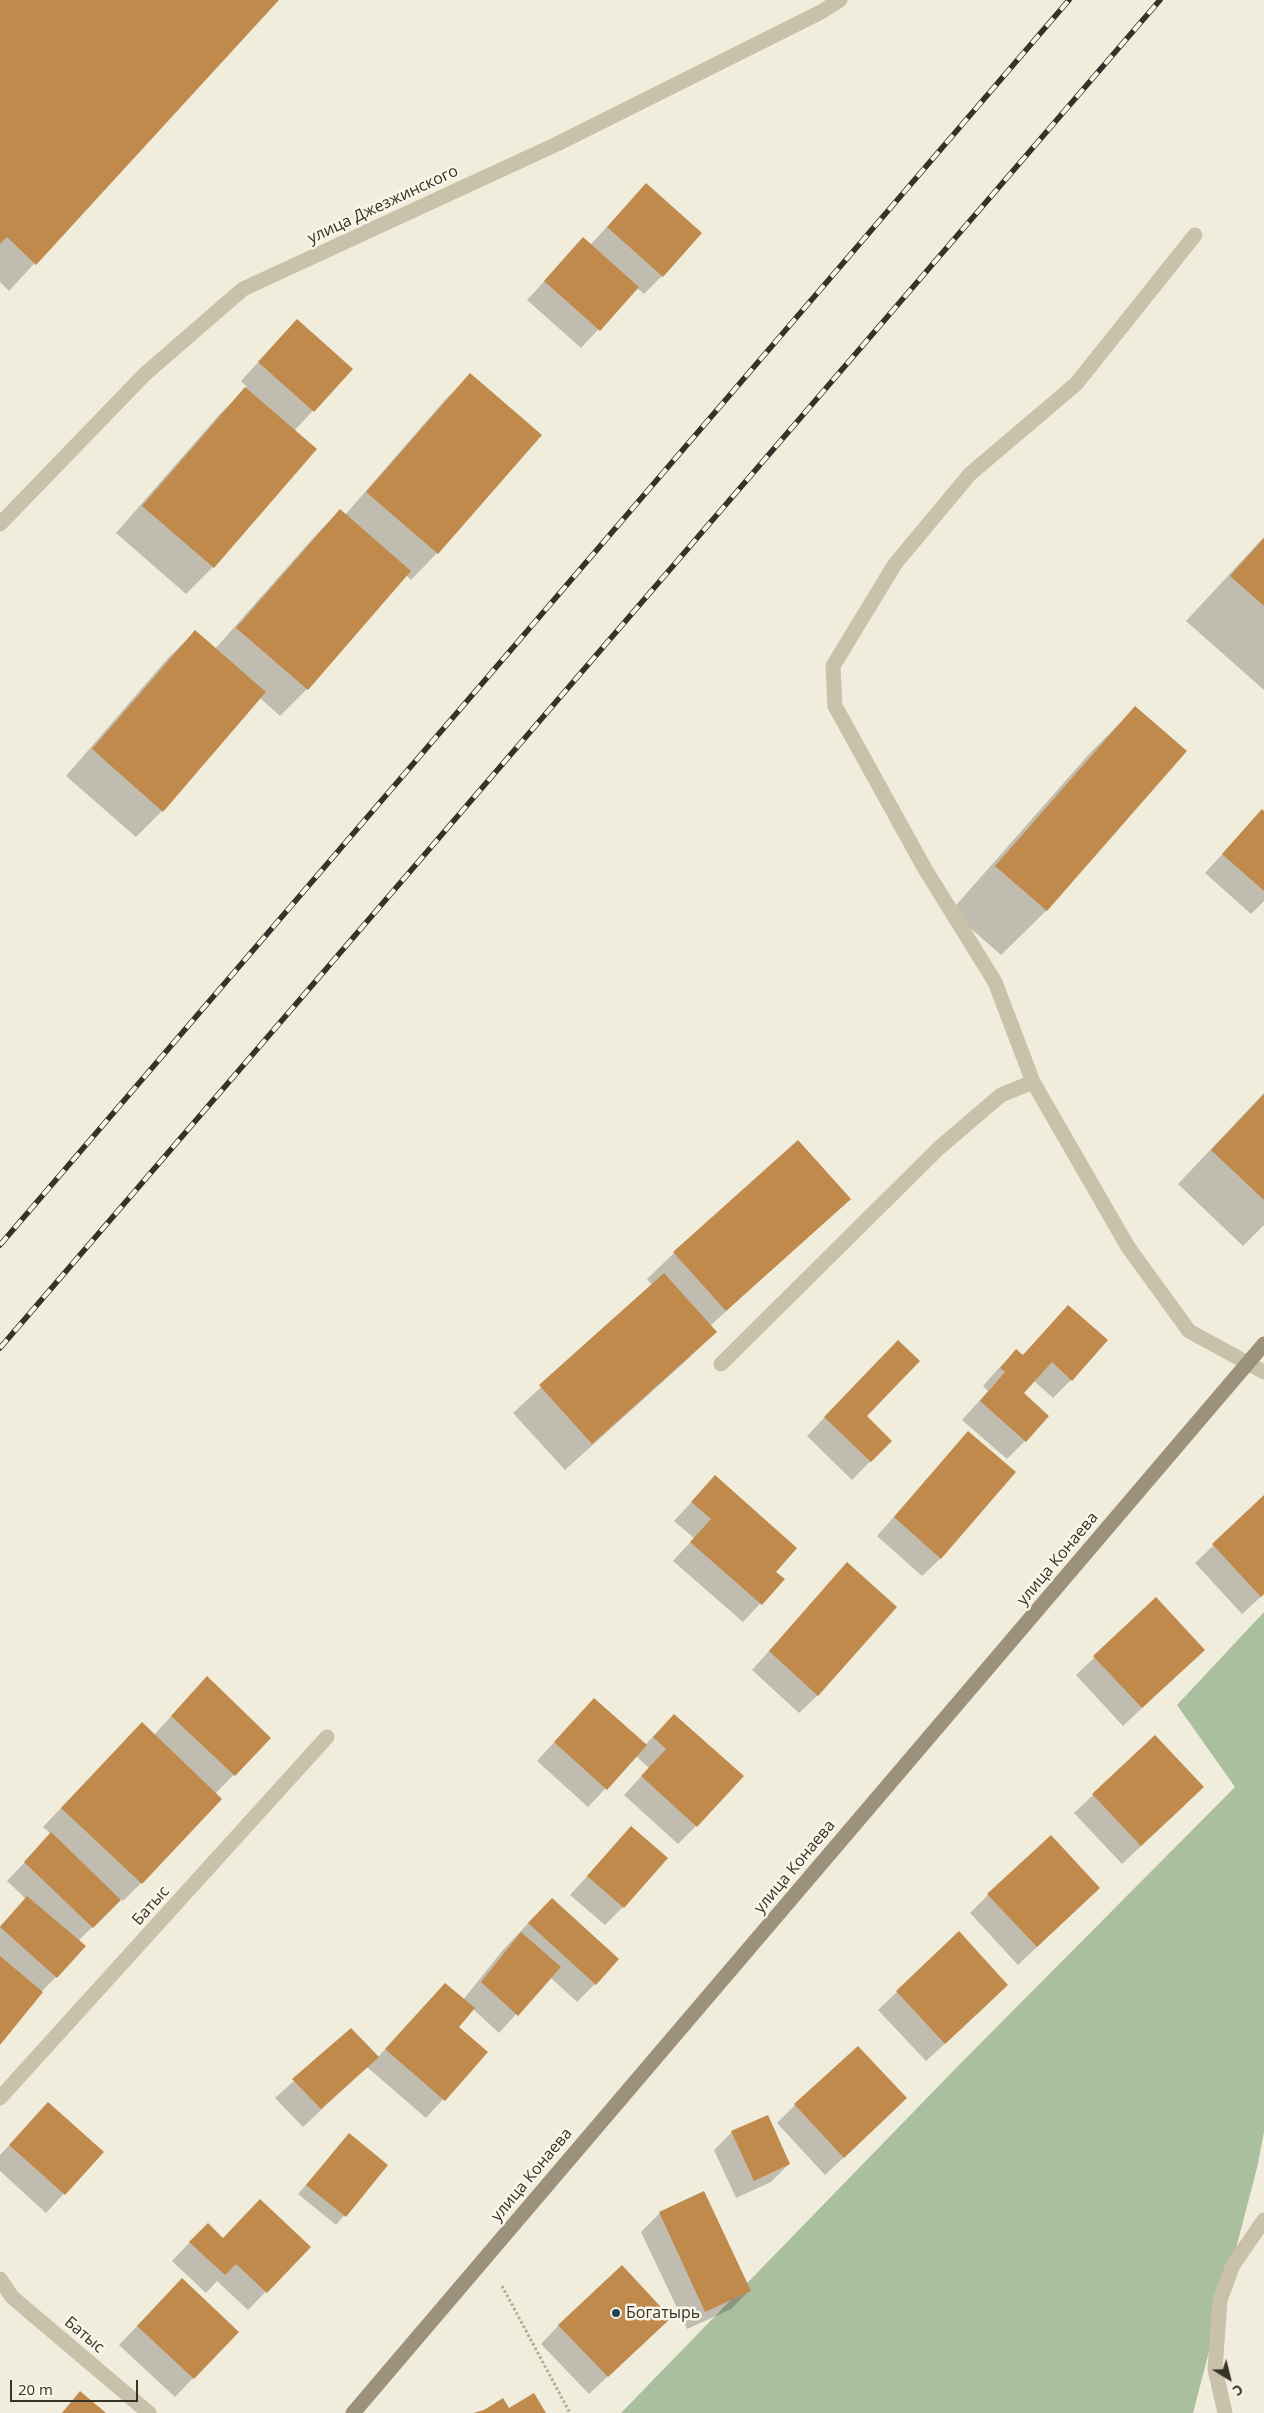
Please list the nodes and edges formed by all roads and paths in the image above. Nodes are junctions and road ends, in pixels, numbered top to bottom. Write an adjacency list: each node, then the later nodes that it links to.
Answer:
1 (840, 0): 3 (street, улица Джезжинского)
2 (1195, 235): 4 (street)
3 (0, 524)
4 (1033, 1082): 6 (street); 7 (street)
5 (1264, 1344): 6 (main road, улица Конаева)
6 (1249, 1362): 8 (street); 12 (main road, улица Конаева)
7 (721, 1364)
8 (1264, 1372)
9 (328, 1737): 10 (street, Батыс)
10 (0, 2098)
11 (1264, 2220): 17 (street)
12 (487, 2256): 15 (main road, улица Конаева); 16 (path)
13 (0, 2279): 14 (street, Батыс)
14 (149, 2413)
15 (353, 2413)
16 (570, 2413)
17 (1225, 2413)

